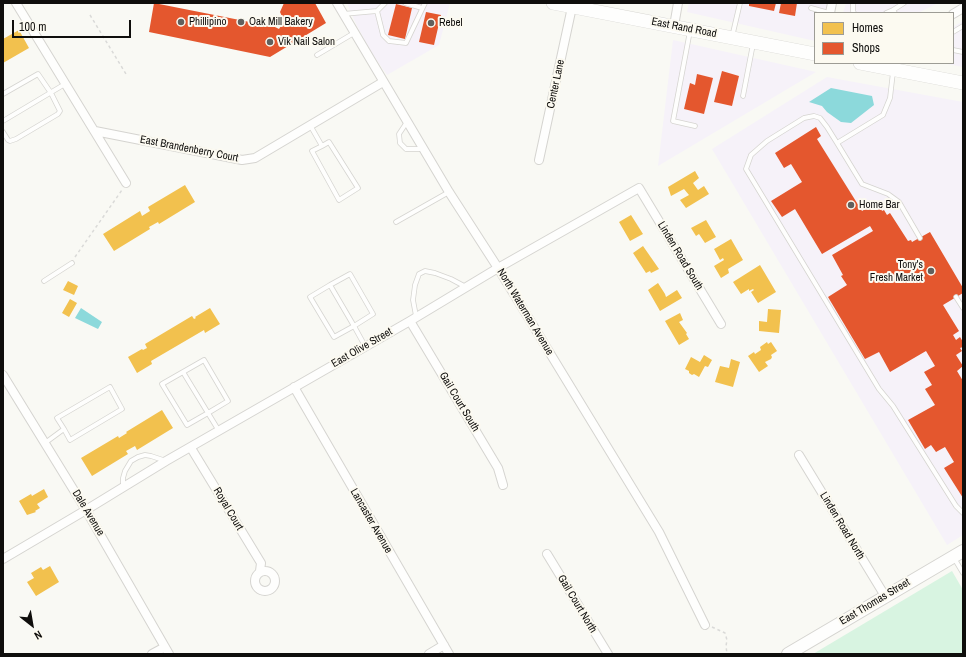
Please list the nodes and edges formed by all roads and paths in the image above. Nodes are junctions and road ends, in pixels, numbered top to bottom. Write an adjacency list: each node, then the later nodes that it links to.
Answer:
1 (16, 3): 33 (street)
2 (337, 3): 18 (street, North Waterman Avenue)
3 (385, 3): 14 (lane)
4 (405, 3): 11 (lane)
5 (424, 3): 11 (lane)
6 (554, 3): 10 (main road, East Rand Road)
7 (678, 3): 20 (street)
8 (740, 3): 25 (lane)
9 (904, 3): 15 (lane)
10 (573, 5): 20 (main road, East Rand Road); 47 (street, Center Lane)
11 (422, 8): 14 (lane)
12 (811, 8): 16 (lane)
13 (963, 8): 17 (street)
14 (376, 11): 18 (lane)
15 (894, 11)
16 (826, 12)
17 (954, 13)
18 (343, 14): 24 (street, North Waterman Avenue)
19 (90, 15): 31 (path)
20 (674, 26): 22 (main road, East Rand Road)
21 (963, 26): 23 (lane)
22 (690, 29): 25 (main road, East Rand Road); 41 (lane)
23 (954, 31)
24 (354, 33): 28 (lane); 32 (street, North Waterman Avenue)
25 (732, 37): 26 (main road, East Rand Road)
26 (753, 42): 27 (main road, East Rand Road); 37 (lane)
27 (814, 54)
28 (317, 55)
29 (871, 64): 30 (main road)
30 (894, 66): 34 (main road); 44 (lane)
31 (126, 74)
32 (383, 82): 39 (street, North Waterman Avenue); 40 (street, East Brandenberry Court)
33 (66, 83): 35 (lane); 42 (street)
34 (963, 83)
35 (51, 93): 36 (lane); 38 (lane); 43 (lane)
36 (3, 94)
37 (743, 96)
38 (3, 121)
39 (407, 122): 46 (street, North Waterman Avenue); 46 (lane)
40 (310, 125): 42 (street, East Brandenberry Court); 45 (lane)
41 (695, 126)
42 (95, 131): 48 (street)
43 (3, 132)
44 (837, 143): 52 (lane); 77 (lane)
45 (322, 146): 45 (lane)
46 (423, 150): 50 (street, North Waterman Avenue)
47 (539, 160)
48 (126, 183): 53 (path)
49 (639, 188): 54 (street, East Olive Street); 61 (street, Linden Road South)
50 (449, 192): 51 (lane); 54 (street, North Waterman Avenue)
51 (396, 222)
52 (920, 238)
53 (72, 263): 55 (lane)
54 (498, 268): 57 (street, East Olive Street); 84 (street, North Waterman Avenue)
55 (44, 281)
56 (330, 285): 62 (lane); 62 (lane); 62 (lane)
57 (466, 287): 60 (street, East Olive Street); 60 (lane)
58 (956, 297): 59 (lane)
59 (963, 308)
60 (413, 319): 63 (street, East Olive Street); 74 (street, Gail Court South)
61 (721, 324)
62 (354, 326): 63 (lane)
63 (365, 346): 66 (street, East Olive Street)
64 (183, 372): 67 (lane); 67 (lane); 67 (lane)
65 (3, 375): 70 (street, Dale Avenue)
66 (294, 387): 69 (street, East Olive Street); 85 (street, Lancaster Avenue)
67 (208, 413): 69 (lane)
68 (64, 429): 68 (lane); 70 (lane)
69 (219, 431): 71 (street, East Olive Street)
70 (45, 443): 76 (street, Dale Avenue)
71 (191, 448): 73 (street, East Olive Street); 81 (street, Royal Court)
72 (799, 456): 83 (street, Linden Road North)
73 (166, 462): 75 (street, East Olive Street); 75 (lane)
74 (504, 484)
75 (124, 488): 76 (street, East Olive Street)
76 (86, 510): 80 (street, East Olive Street); 86 (street, Dale Avenue)
77 (963, 513)
78 (547, 554): 90 (street, Gail Court North)
79 (958, 554): 82 (lane); 83 (street, East Thomas Street)
80 (3, 559)
81 (260, 571)
82 (963, 573)
83 (885, 596): 92 (street, East Thomas Street)
84 (705, 625): 91 (path)
85 (444, 645): 88 (street); 89 (street, Lancaster Avenue)
86 (167, 650): 87 (street)
87 (152, 654)
88 (428, 654)
89 (449, 654)
90 (608, 654)
91 (727, 654)
92 (788, 654)

